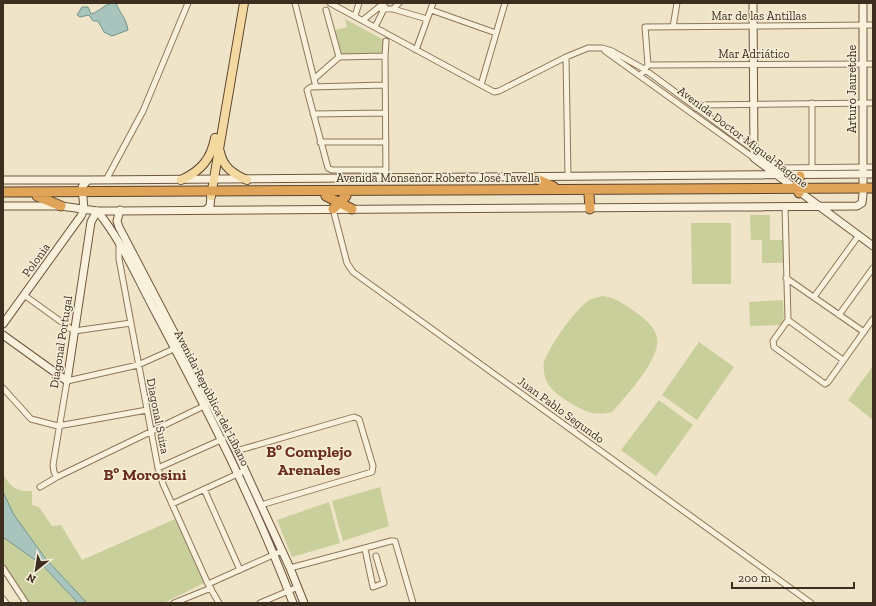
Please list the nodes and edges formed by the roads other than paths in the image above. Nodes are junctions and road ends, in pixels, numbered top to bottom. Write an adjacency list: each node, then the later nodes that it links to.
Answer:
1 (188, 3): 67 (street)
2 (239, 3): 68 (main road)
3 (244, 3): 51 (main road)
4 (295, 3): 37 (street)
5 (330, 3): 17 (street, Avenida Doctor Miguel Ragone)
6 (359, 3): 17 (street)
7 (399, 3): 14 (street)
8 (433, 3): 16 (street)
9 (505, 3): 25 (street)
10 (677, 3): 24 (street)
11 (753, 3): 22 (main road)
12 (863, 3): 20 (main road, Arturo Jauretche)
13 (385, 5): 14 (street); 19 (street); 23 (street)
14 (393, 9): 18 (street)
15 (326, 10): 30 (street)
16 (431, 10): 18 (street); 25 (street)
17 (355, 16): 19 (street, Avenida Doctor Miguel Ragone)
18 (427, 19): 28 (street)
19 (363, 20): 23 (street, Avenida Doctor Miguel Ragone)
20 (863, 25): 21 (street, Mar de las Antillas); 22 (street, Mar de las Antillas); 33 (main road, Arturo Jauretche)
21 (873, 25)
22 (754, 26): 24 (street, Mar de las Antillas); 32 (main road)
23 (375, 27): 28 (street, Avenida Doctor Miguel Ragone)
24 (673, 27): 35 (street, Mar de las Antillas)
25 (496, 33): 39 (street)
26 (386, 41): 29 (street)
27 (599, 48): 31 (street, Avenida Doctor Miguel Ragone); 35 (street, Avenida Doctor Miguel Ragone); 36 (street, Avenida Doctor Miguel Ragone)
28 (416, 50): 39 (street, Avenida Doctor Miguel Ragone)
29 (385, 56): 30 (street); 38 (street)
30 (339, 57): 37 (street)
31 (566, 57): 39 (street, Avenida Doctor Miguel Ragone); 62 (street)
32 (753, 64): 33 (street, Mar Adriático); 35 (street, Mar Adriático); 44 (main road)
33 (863, 64): 34 (street, Mar Adriático); 42 (main road, Arturo Jauretche)
34 (873, 64)
35 (646, 67): 36 (street); 45 (street, Avenida Doctor Miguel Ragone)
36 (640, 76): 47 (street, Avenida Doctor Miguel Ragone)
37 (315, 78): 40 (street)
38 (385, 85): 40 (street); 46 (street)
39 (481, 85)
40 (316, 87): 48 (street)
41 (812, 103): 42 (street); 44 (street); 54 (street)
42 (862, 103): 43 (street); 55 (main road, Arturo Jauretche)
43 (873, 103)
44 (754, 104): 45 (street); 52 (main road)
45 (696, 107): 47 (street); 52 (street, Avenida Doctor Miguel Ragone)
46 (385, 113): 48 (street); 50 (street)
47 (692, 113): 53 (street, Avenida Doctor Miguel Ragone)
48 (313, 114): 49 (street)
49 (320, 142): 50 (street); 57 (street)
50 (386, 142): 57 (street)
51 (219, 149): 69 (main road); 70 (main road)
52 (754, 150): 53 (main road); 58 (main road, Avenida Doctor Miguel Ragone)
53 (754, 158): 58 (main road, Avenida Doctor Miguel Ragone)
54 (812, 167): 55 (street); 58 (street)
55 (863, 167): 56 (street); 59 (main road, Arturo Jauretche)
56 (873, 167)
57 (386, 170): 64 (street)
58 (777, 172): 61 (main road); 62 (main road); 73 (main road, Avenida Doctor Miguel Ragone)
59 (863, 174): 60 (main road); 61 (main road); 74 (main road, Arturo Jauretche)
60 (873, 174)
61 (800, 176): 73 (highway)
62 (568, 177): 63 (main road)
63 (535, 178): 64 (main road); 72 (highway)
64 (386, 179): 70 (main road)
65 (3, 180): 66 (main road)
66 (88, 180): 67 (main road); 76 (main road)
67 (106, 180): 68 (main road)
68 (181, 180): 69 (main road)
69 (213, 180): 70 (main road); 77 (main road)
70 (247, 180)
71 (873, 188): 74 (highway, Avenida Monseñor Roberto José Tavella)
72 (557, 189): 73 (highway, Avenida Monseñor Roberto José Tavella); 77 (highway, Avenida Monseñor Roberto José Tavella)
73 (796, 190): 74 (highway, Avenida Monseñor Roberto José Tavella); 78 (highway, Avenida Monseñor Roberto José Tavella); 88 (main road, Avenida Doctor Miguel Ragone)
74 (863, 191): 79 (highway, Avenida Monseñor Roberto José Tavella); 89 (main road)
75 (3, 192): 76 (highway, Avenida Monseñor Roberto José Tavella)
76 (82, 194): 77 (highway, Avenida Monseñor Roberto José Tavella); 80 (highway, Avenida Monseñor Roberto José Tavella); 90 (main road)
77 (211, 194): 81 (highway, Avenida Monseñor Roberto José Tavella); 95 (main road)
78 (589, 194): 82 (highway, Avenida Monseñor Roberto José Tavella); 92 (highway)
79 (873, 194)
80 (37, 196): 83 (highway, Avenida Monseñor Roberto José Tavella); 85 (highway)
81 (326, 196): 82 (highway, Avenida Monseñor Roberto José Tavella); 86 (highway)
82 (346, 196): 86 (highway)
83 (3, 197)
84 (3, 206): 85 (main road)
85 (61, 206): 90 (main road)
86 (336, 206): 91 (highway); 95 (main road); 152 (street, Juan Pablo Segundo)
87 (785, 207): 88 (main road); 92 (main road); 101 (street)
88 (818, 207): 89 (main road); 96 (main road, Avenida Doctor Miguel Ragone)
89 (836, 207): 96 (main road)
90 (84, 209): 93 (main road); 102 (main road, Polonia)
91 (352, 209): 92 (main road)
92 (590, 209)
93 (97, 210): 94 (main road); 98 (main road, Avenida República del Líbano); 109 (main road, Diagonal Portugal)
94 (120, 210): 95 (main road); 112 (main road, Avenida República del Líbano)
95 (206, 210)
96 (835, 218): 97 (main road, Avenida Doctor Miguel Ragone)
97 (859, 235): 99 (main road, Avenida Doctor Miguel Ragone); 103 (street)
98 (119, 245): 107 (street, Diagonal Suiza); 112 (main road, Avenida República del Líbano)
99 (873, 246)
100 (873, 268): 104 (street)
101 (786, 278): 103 (street); 105 (street)
102 (24, 295): 108 (main road, Polonia); 109 (street)
103 (814, 297): 104 (street)
104 (839, 315): 110 (street)
105 (788, 320): 113 (street); 113 (street)
106 (873, 320): 110 (street)
107 (131, 323): 109 (street); 114 (street, Diagonal Suiza)
108 (3, 324)
109 (74, 331): 115 (main road, Diagonal Portugal)
110 (864, 332): 113 (street)
111 (3, 335): 115 (main road)
112 (178, 347): 114 (street); 117 (main road, Avenida República del Líbano); 118 (main road, Avenida República del Líbano)
113 (843, 360)
114 (138, 366): 115 (street); 119 (street, Diagonal Suiza)
115 (67, 381): 120 (street, Diagonal Portugal)
116 (3, 388): 120 (street)
117 (211, 402): 118 (street); 122 (main road, Avenida República del Líbano)
118 (204, 406): 121 (street); 123 (main road, Avenida República del Líbano)
119 (147, 410): 120 (street); 121 (street, Diagonal Suiza)
120 (58, 426): 128 (street, Diagonal Portugal)
121 (150, 431): 125 (street, Diagonal Suiza); 128 (street)
122 (229, 437): 123 (street); 124 (main road, Avenida República del Líbano)
123 (221, 440): 125 (street); 127 (main road, Avenida República del Líbano)
124 (236, 451): 126 (main road, Avenida República del Líbano); 132 (street)
125 (158, 468): 131 (street, Diagonal Suiza)
126 (244, 471): 127 (street); 132 (main road, Avenida República del Líbano)
127 (237, 474): 130 (street); 135 (main road, Avenida República del Líbano)
128 (57, 477): 129 (street)
129 (40, 487)
130 (204, 489): 131 (street); 139 (street)
131 (172, 504): 140 (street, Diagonal Suiza)
132 (261, 505): 134 (main road, Avenida República del Líbano)
133 (365, 549): 136 (street); 138 (street); 151 (street)
134 (282, 551): 135 (street); 138 (main road, Avenida República del Líbano)
135 (273, 555): 139 (street); 142 (main road, Avenida República del Líbano)
136 (376, 556)
137 (3, 568): 145 (street)
138 (290, 568): 141 (main road, Avenida República del Líbano)
139 (240, 570): 140 (street)
140 (209, 586): 146 (street); 147 (street, Diagonal Suiza)
141 (298, 587): 142 (street); 150 (main road, Avenida República del Líbano)
142 (288, 591): 148 (street); 149 (main road, Avenida República del Líbano)
143 (3, 599): 144 (street)
144 (6, 603)
145 (26, 603)
146 (174, 603)
147 (219, 603)
148 (260, 603)
149 (293, 603)
150 (304, 603)
151 (413, 603)
152 (811, 603)

